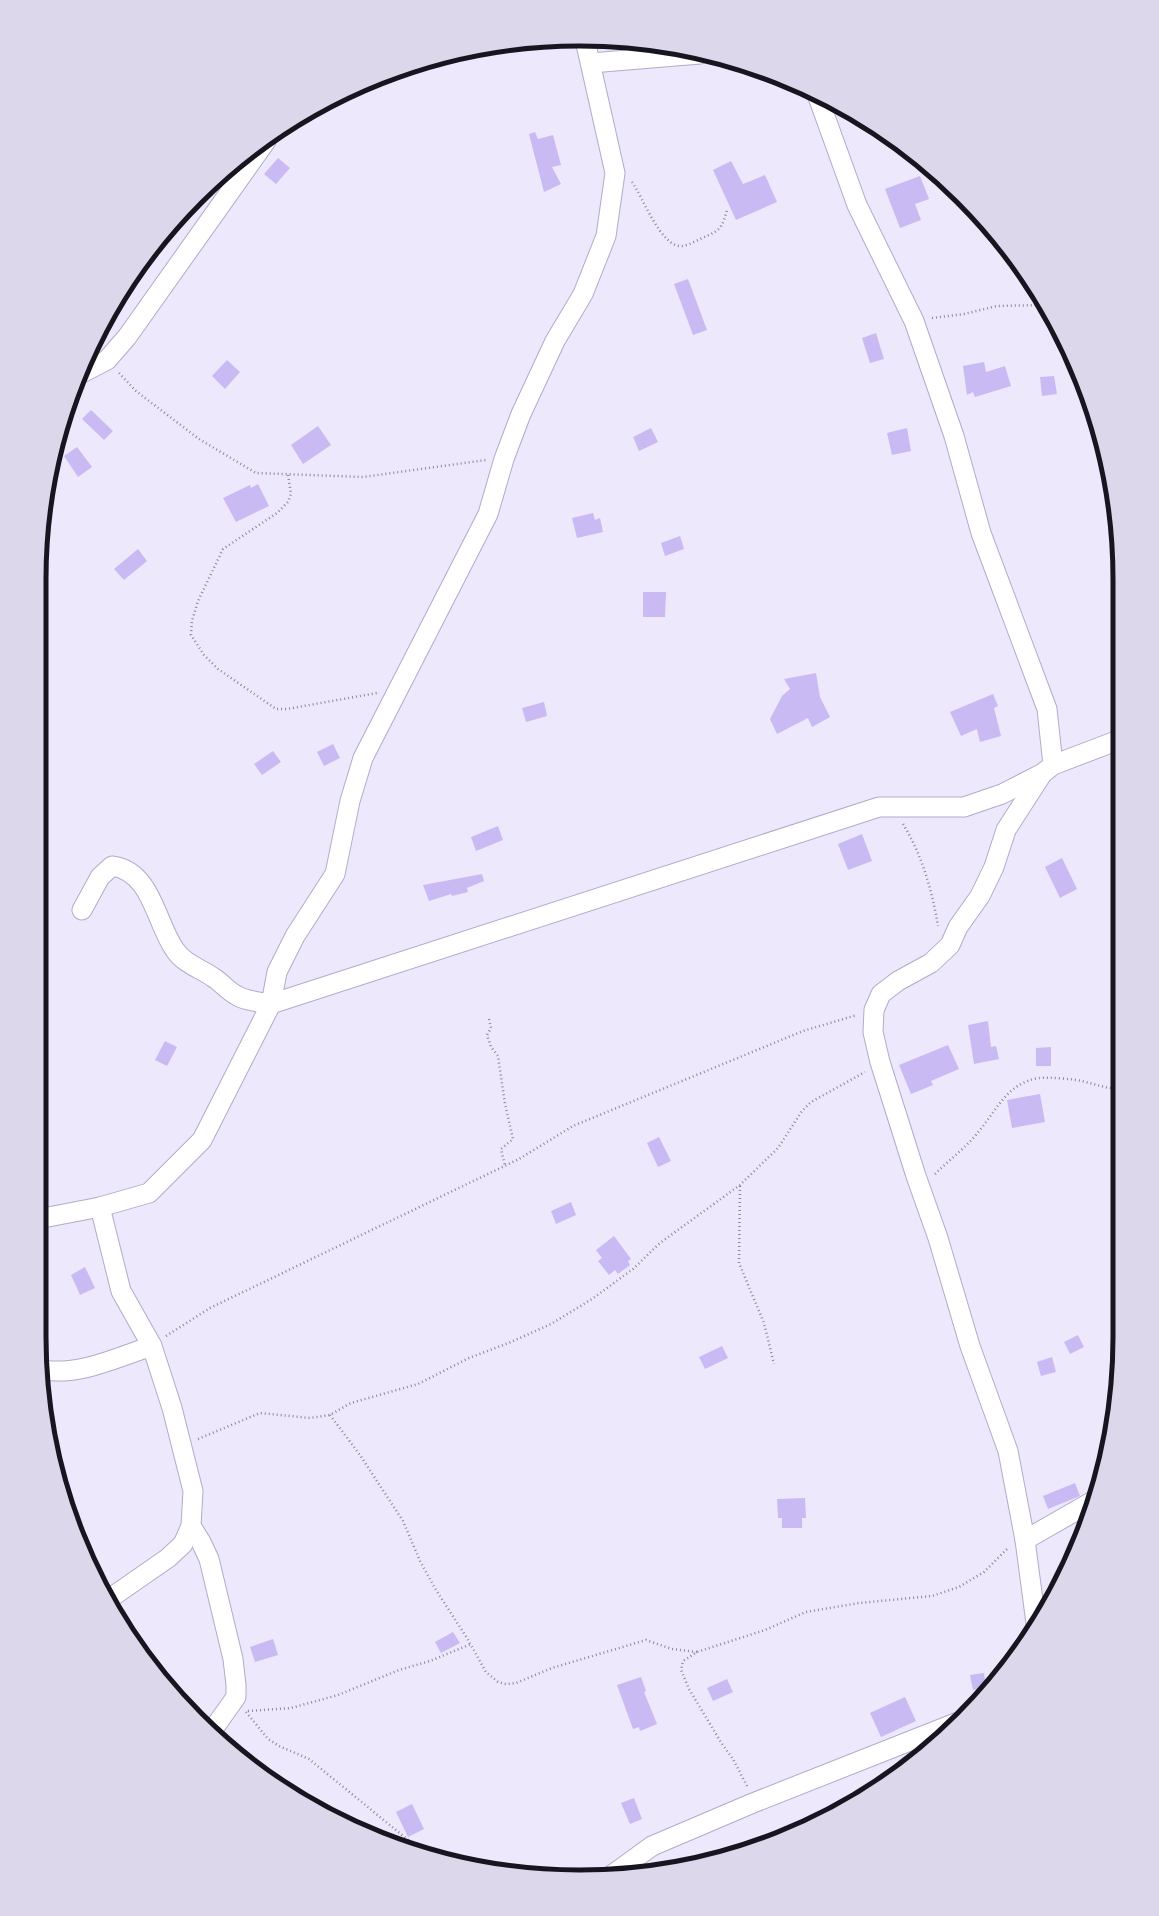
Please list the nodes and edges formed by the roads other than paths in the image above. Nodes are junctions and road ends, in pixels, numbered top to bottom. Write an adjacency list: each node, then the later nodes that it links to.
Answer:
1 (587, 46): 3 (street)
2 (682, 56): 3 (street)
3 (591, 64): 10 (street)
4 (820, 104): 8 (street)
5 (255, 156): 6 (street)
6 (90, 369)
7 (1113, 742): 8 (street)
8 (1048, 769): 10 (street); 17 (street)
9 (82, 910): 10 (street)
10 (271, 1004): 11 (street)
11 (100, 1207): 12 (street); 13 (street)
12 (46, 1217)
13 (152, 1346): 14 (street); 16 (street)
14 (47, 1370)
15 (1086, 1505): 17 (street)
16 (191, 1526): 18 (street); 20 (street)
17 (1024, 1536): 19 (street)
18 (113, 1596)
19 (1035, 1614)
20 (215, 1726)
21 (941, 1729): 22 (street)
22 (621, 1868)

